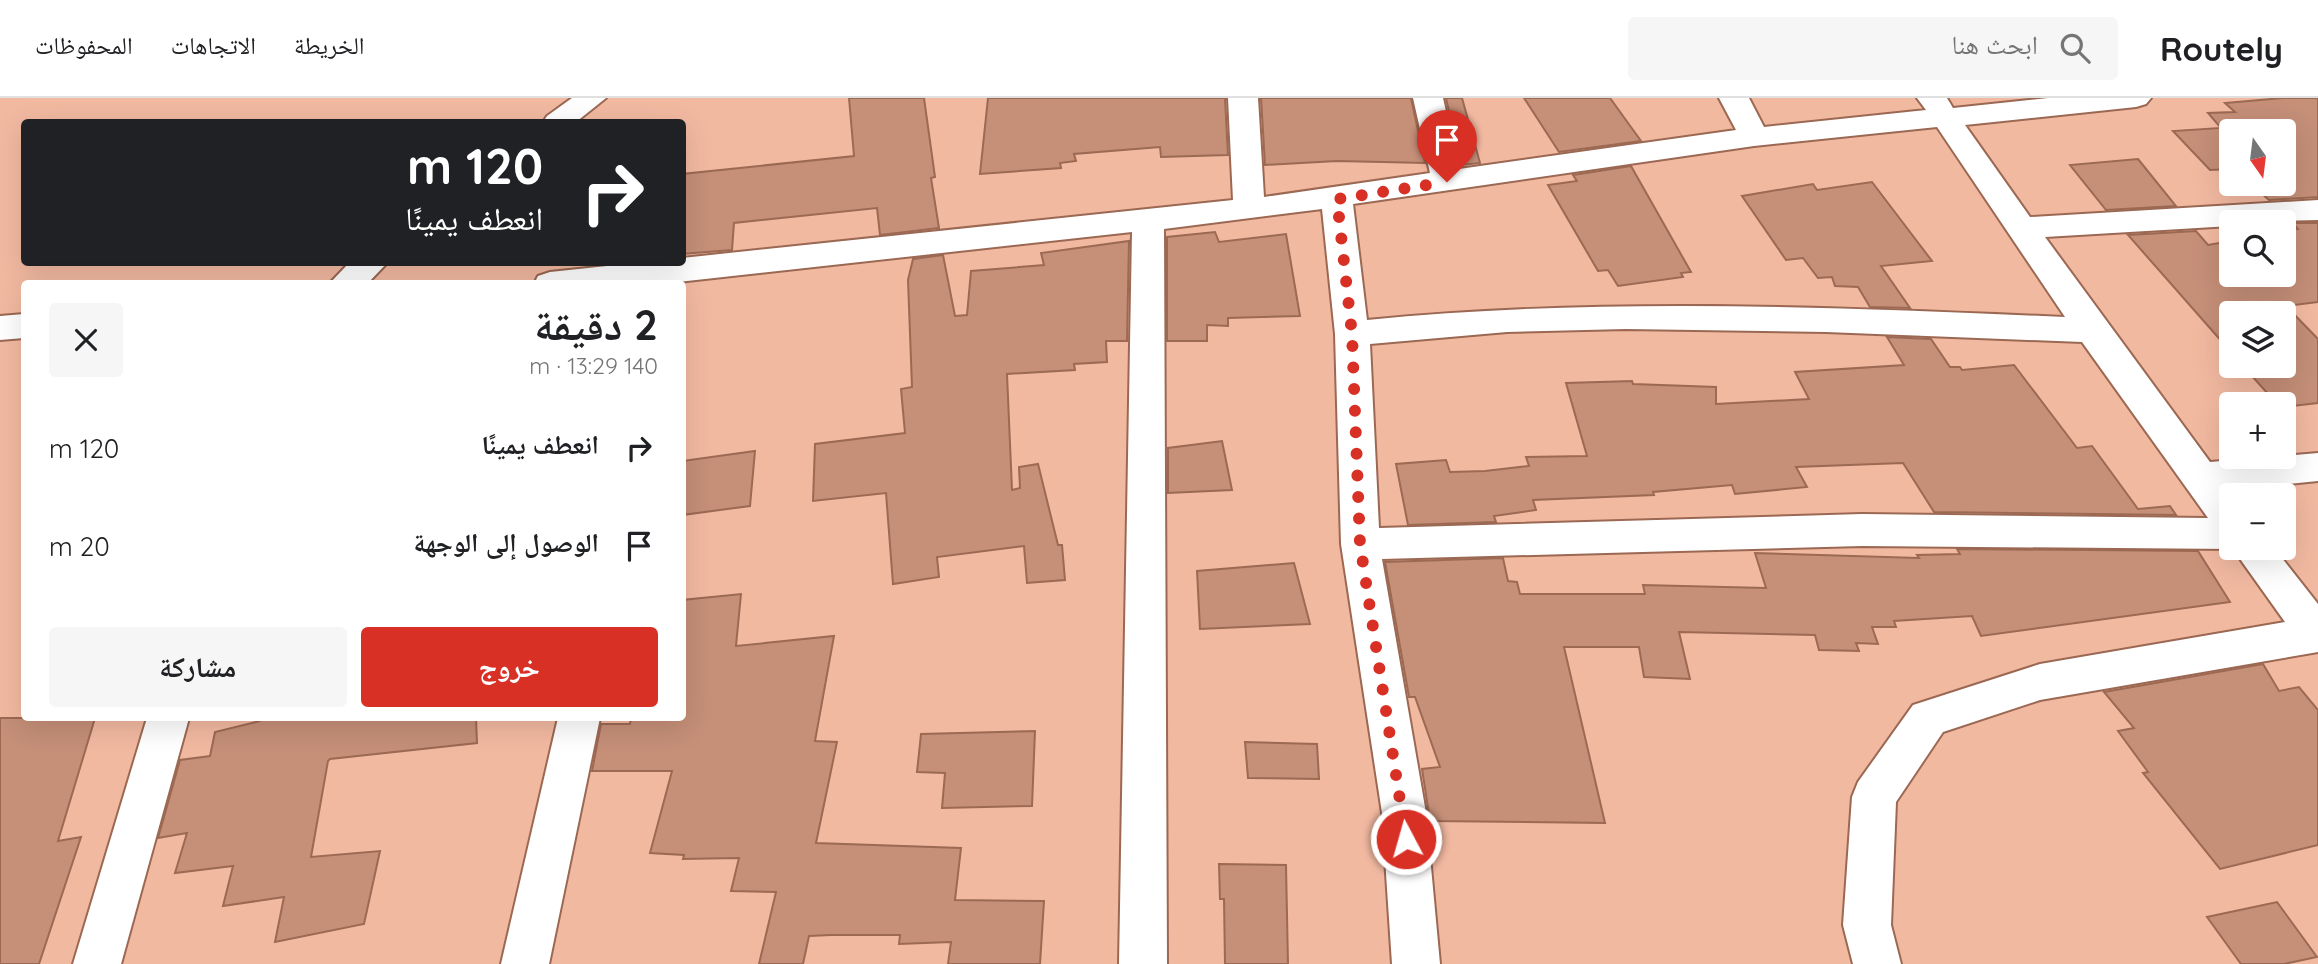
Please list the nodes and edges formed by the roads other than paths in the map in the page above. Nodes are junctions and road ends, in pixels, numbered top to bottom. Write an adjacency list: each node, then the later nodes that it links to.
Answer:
1 (591, 98): 7 (street)
2 (1243, 98): 11 (street)
3 (1428, 98): 9 (street)
4 (1734, 98): 8 (street)
5 (2136, 98): 6 (street)
6 (1937, 107): 8 (street); 14 (street)
7 (561, 119)
8 (1754, 137): 9 (street)
9 (1447, 182): 10 (street)
10 (1337, 199): 11 (street); 22 (street)
11 (1249, 209): 13 (street)
12 (2318, 210): 14 (street)
13 (1148, 221): 16 (street); 34 (street)
14 (2020, 228): 21 (street)
15 (367, 266): 17 (street)
16 (676, 278): 18 (street)
17 (350, 280)
18 (634, 280)
19 (21, 326): 20 (street)
20 (0, 328)
21 (2092, 330): 22 (street); 24 (street)
22 (1352, 334): 27 (street)
23 (2318, 467): 24 (street)
24 (2200, 478): 25 (street)
25 (2219, 504)
26 (2219, 534): 27 (street)
27 (1360, 544): 35 (street)
28 (2261, 560): 29 (street)
29 (2318, 634): 36 (street)
30 (167, 721): 32 (street)
31 (578, 721): 33 (street)
32 (97, 964)
33 (525, 964)
34 (1143, 964)
35 (1416, 964)
36 (1877, 964)

